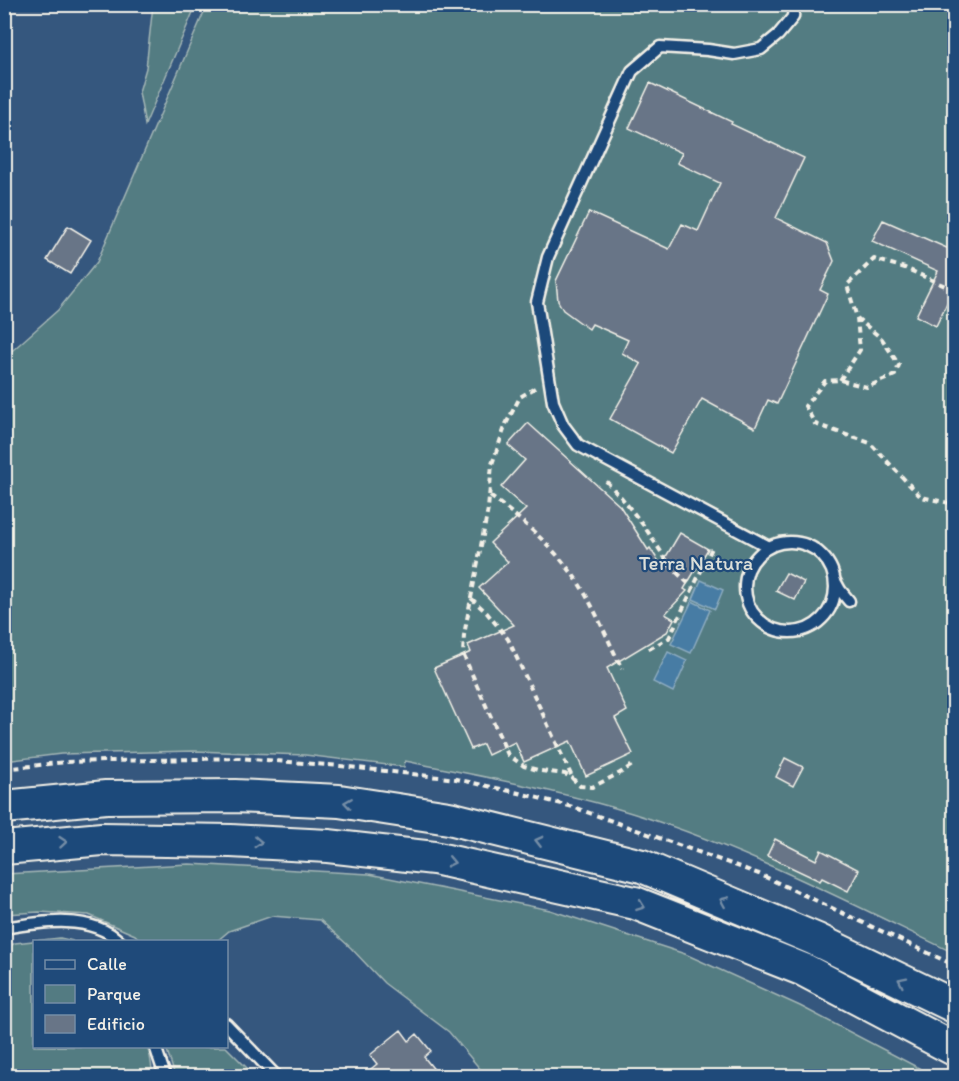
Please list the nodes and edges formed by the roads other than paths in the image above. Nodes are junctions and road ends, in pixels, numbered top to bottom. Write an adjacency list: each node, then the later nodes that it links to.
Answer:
1 (794, 4): 2 (lane)
2 (769, 547): 3 (lane); 3 (lane)
3 (834, 578): 4 (lane)
4 (849, 600)
5 (4, 807): 9 (main road, one-way to 5)
6 (4, 848): 12 (main road, one-way to 12)
7 (4, 928): 8 (lane)
8 (118, 940)
9 (954, 1006)
10 (228, 1026): 14 (lane)
11 (155, 1048): 13 (lane)
12 (954, 1049)
13 (165, 1077)
14 (276, 1077)

